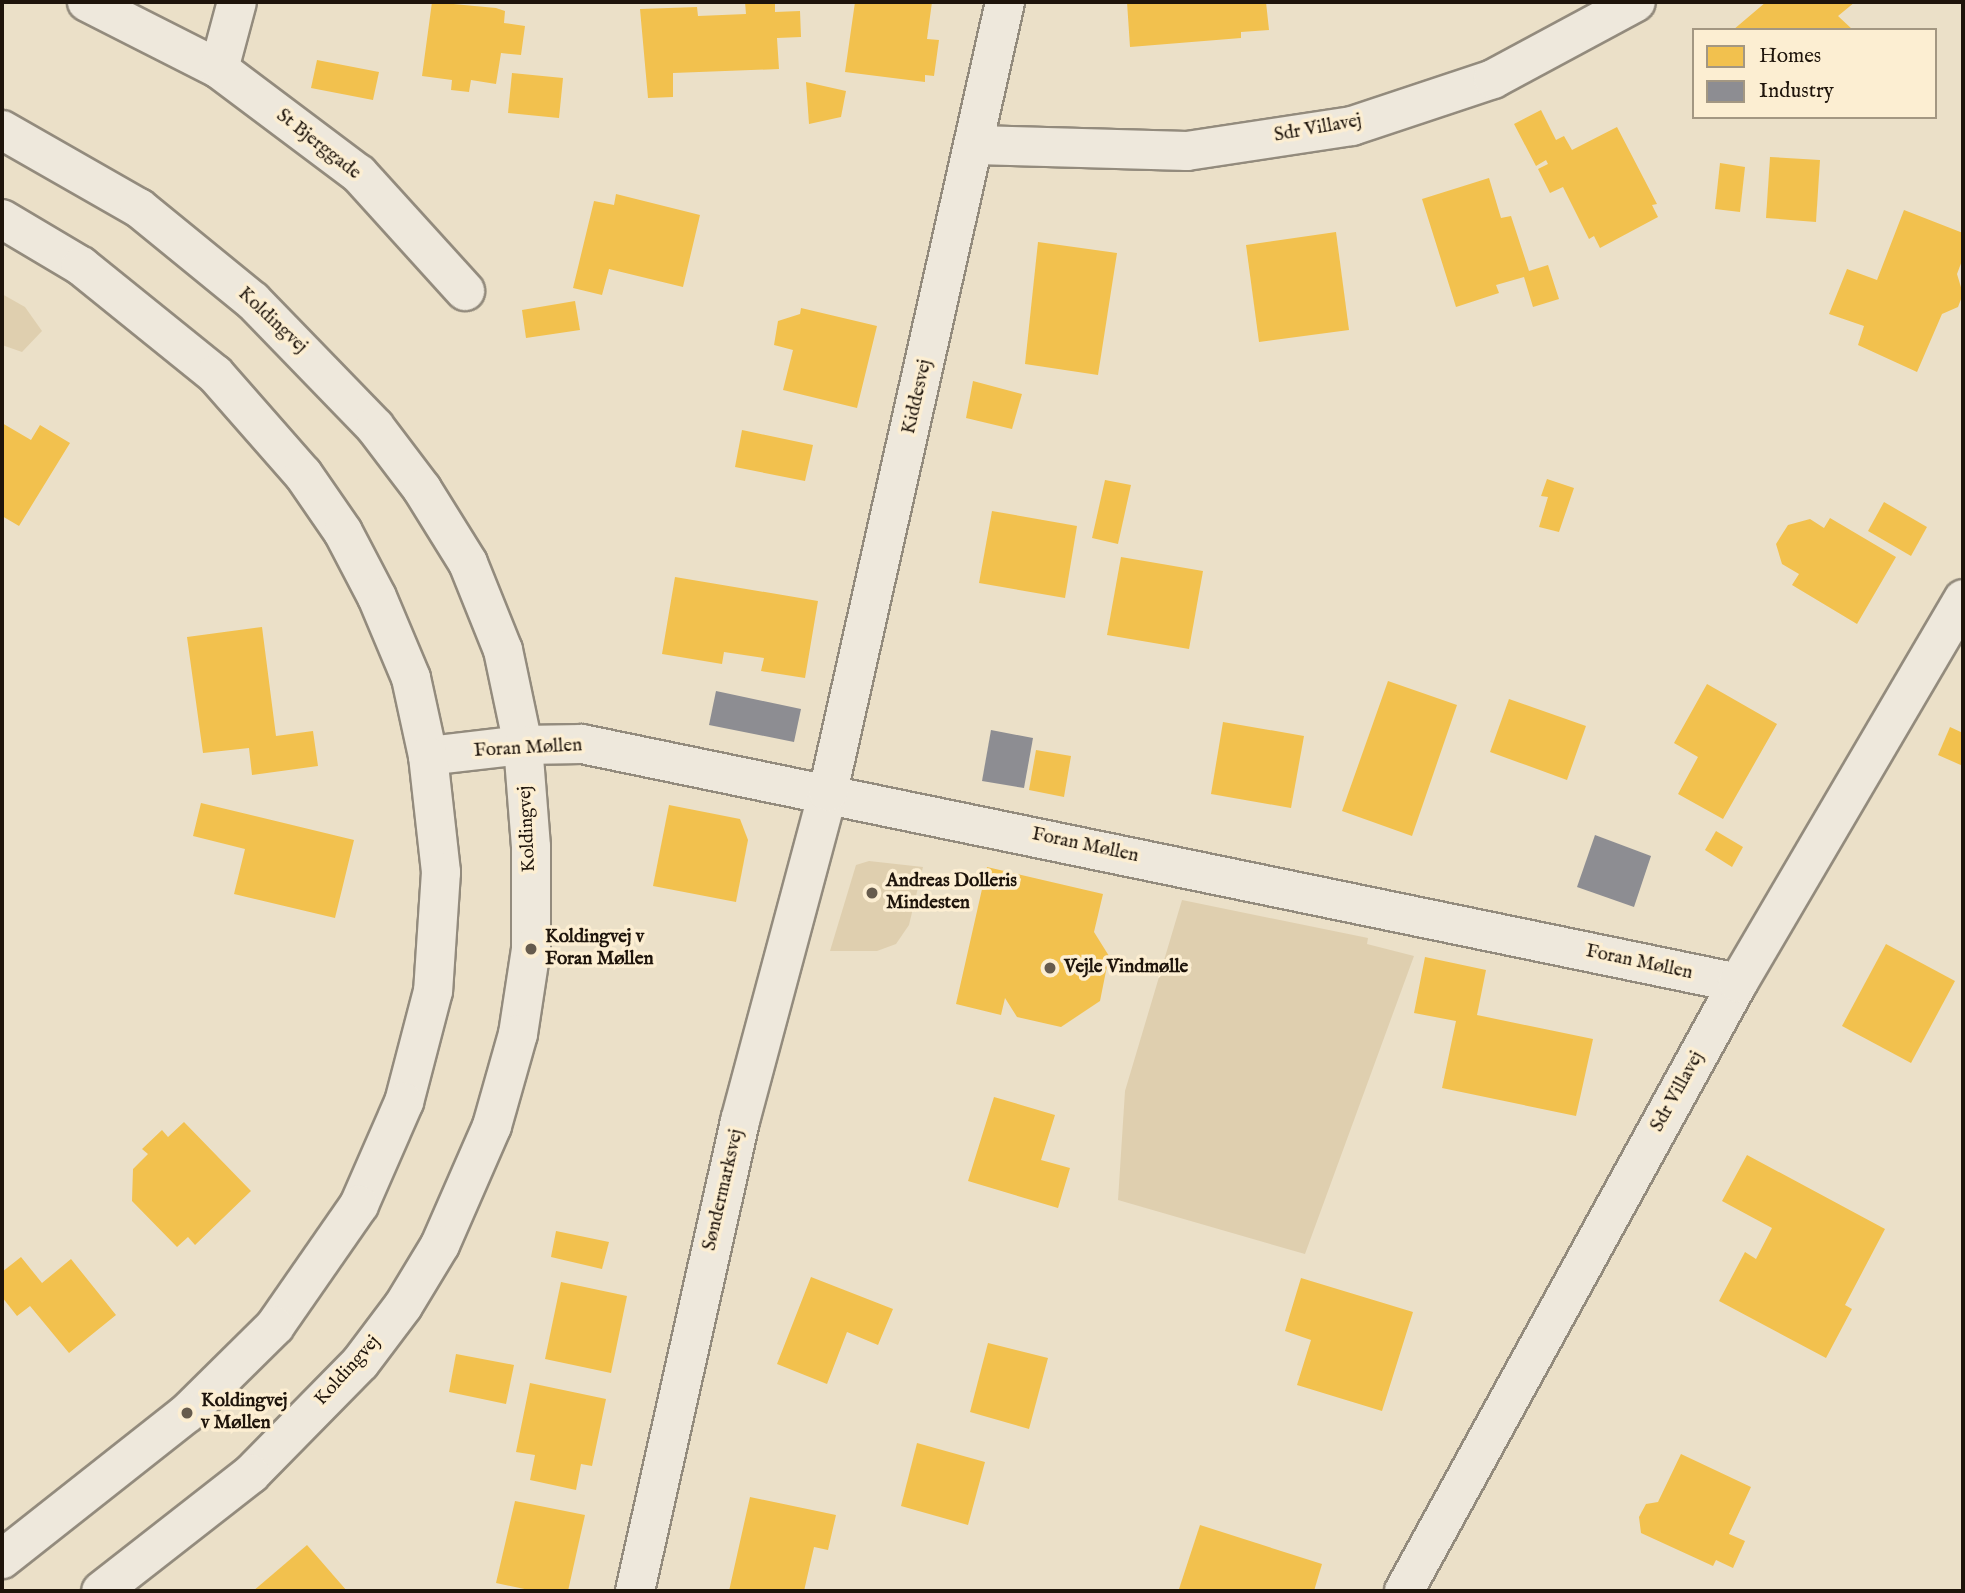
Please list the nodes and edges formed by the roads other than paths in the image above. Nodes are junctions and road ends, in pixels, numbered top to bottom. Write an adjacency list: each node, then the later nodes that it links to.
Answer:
1 (87, 2): 5 (street, St Bjerggade)
2 (237, 2): 5 (street)
3 (1005, 2): 7 (street, Kiddesvej)
4 (1636, 2): 7 (street, Sdr Villavej)
5 (219, 69): 9 (street, St Bjerggade)
6 (2, 130): 11 (street, Koldingvej)
7 (976, 145): 13 (street, Kiddesvej)
8 (2, 219): 12 (street)
9 (465, 291)
10 (1963, 599): 14 (street, Sdr Villavej)
11 (523, 745): 12 (street, Foran Møllen); 13 (street, Foran Møllen); 16 (street, Koldingvej)
12 (428, 756): 15 (street)
13 (828, 792): 14 (street, Foran Møllen); 17 (street, Søndermarksvej)
14 (1738, 983): 18 (street, Sdr Villavej)
15 (2, 1559)
16 (101, 1591)
17 (635, 1591)
18 (1404, 1591)

